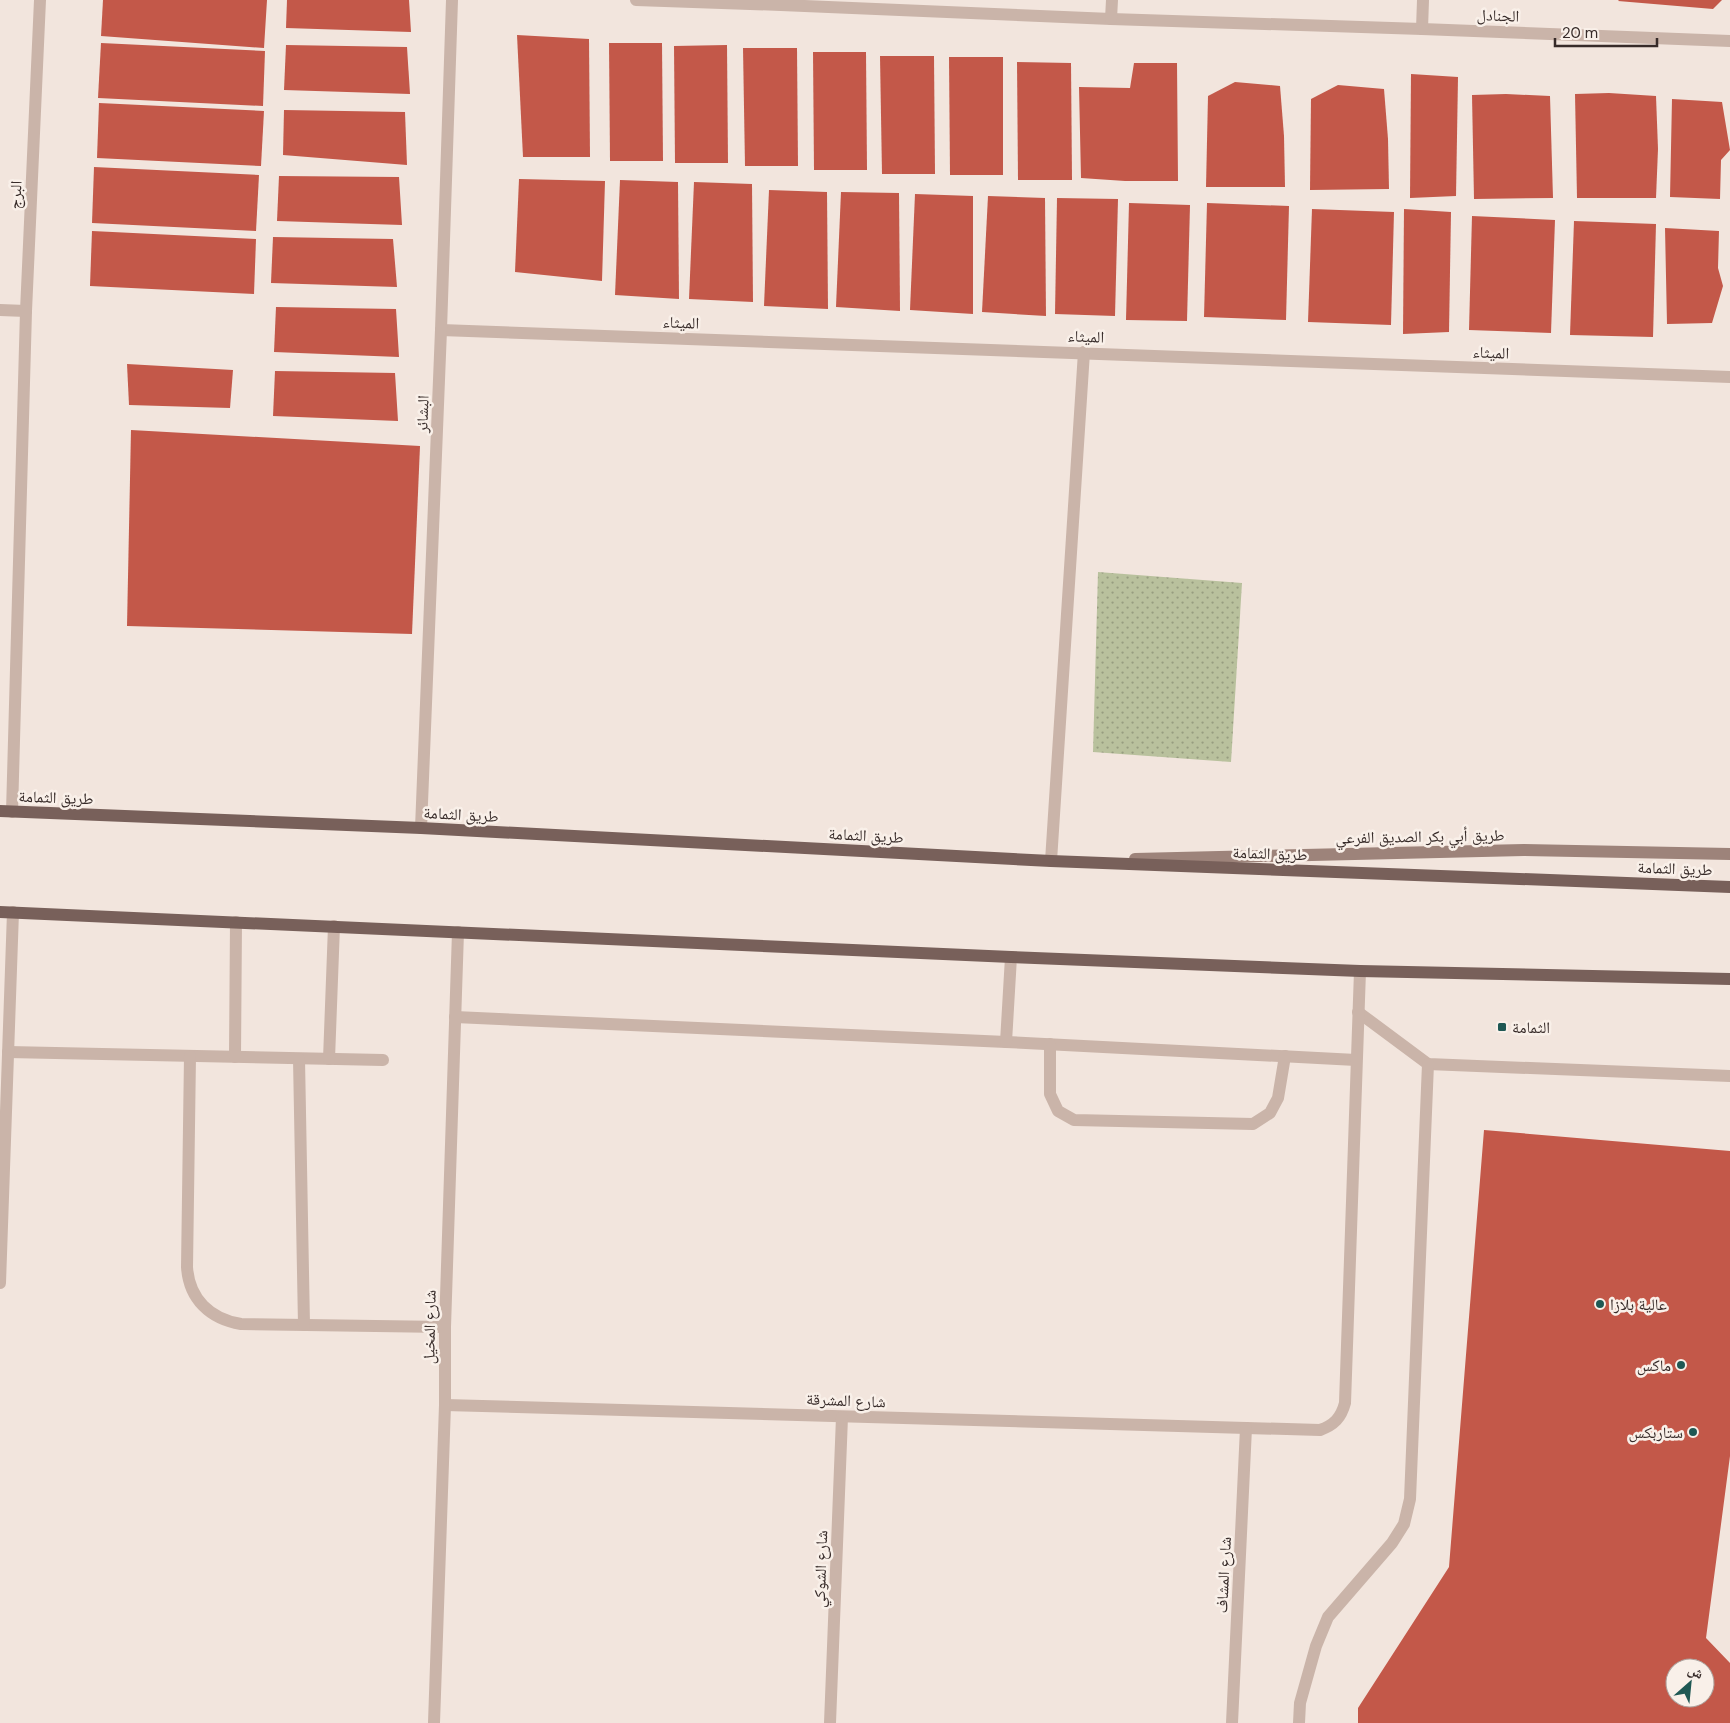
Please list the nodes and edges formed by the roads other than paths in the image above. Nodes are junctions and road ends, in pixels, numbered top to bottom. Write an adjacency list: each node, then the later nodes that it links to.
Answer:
1 (40, 0): 11 (street, البرج)
2 (452, 0): 12 (street, البشائر)
3 (636, 0): 6 (street, الجنادل)
4 (1112, 0): 7 (street)
5 (1423, 0): 8 (street)
6 (782, 2): 7 (street, الجنادل)
7 (1111, 19): 8 (street, الجنادل)
8 (1422, 29): 9 (street, الجنادل)
9 (1730, 41)
10 (0, 310): 11 (street)
11 (26, 311): 15 (street, البرج)
12 (441, 330): 13 (street, الميثاء); 16 (street, البشائر)
13 (1084, 352): 14 (street, الميثاء); 18 (street)
14 (1730, 377)
15 (6, 812): 16 (main road, طريق الثمامة)
16 (421, 828): 18 (main road, طريق الثمامة)
17 (1730, 854): 18 (main road, طريق أبي بكر الصديق الفرعي)
18 (1051, 861): 19 (main road, طريق الثمامة)
19 (1730, 887)
20 (6, 912): 21 (main road); 27 (street)
21 (236, 922): 22 (main road); 35 (street)
22 (334, 926): 23 (main road); 37 (street)
23 (458, 932): 24 (main road); 29 (street, شارع المخيل)
24 (1012, 957): 25 (main road); 30 (street)
25 (1360, 971): 26 (main road); 28 (street, شارع المشرقة)
26 (1730, 979)
27 (5, 1012): 32 (street)
28 (1358, 1012): 39 (street, شارع المشرقة); 40 (street)
29 (455, 1017): 30 (street); 44 (street, شارع المخيل)
30 (1006, 1042): 31 (street)
31 (1050, 1044): 34 (street); 34 (street)
32 (8, 1052): 33 (street); 42 (street)
33 (190, 1056): 35 (street); 43 (street)
34 (1285, 1056): 39 (street)
35 (235, 1057): 36 (street)
36 (299, 1058): 37 (street); 43 (street)
37 (330, 1059): 38 (street)
38 (383, 1060)
39 (1356, 1060): 47 (street, شارع المشرقة)
40 (1428, 1064): 41 (street); 51 (street)
41 (1730, 1076)
42 (0, 1283)
43 (304, 1325): 44 (street)
44 (445, 1327): 45 (street, شارع المخيل)
45 (445, 1405): 46 (street, شارع المشرقة); 48 (street, شارع المخيل)
46 (842, 1417): 47 (street, شارع المشرقة); 49 (street, شارع الشوكي)
47 (1246, 1428): 50 (street, شارع المشاف)
48 (434, 1723)
49 (830, 1723)
50 (1232, 1723)
51 (1299, 1723)

